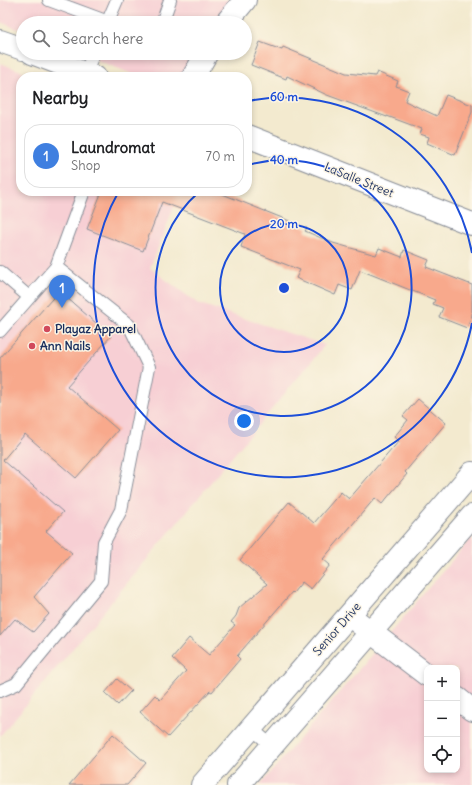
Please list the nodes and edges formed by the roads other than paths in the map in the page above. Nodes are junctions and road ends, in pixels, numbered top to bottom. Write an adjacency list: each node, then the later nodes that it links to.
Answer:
1 (49, 0): 5 (lane)
2 (117, 0): 6 (lane)
3 (170, 0): 7 (lane)
4 (245, 0): 8 (street)
5 (90, 16)
6 (111, 16)
7 (164, 16)
8 (232, 16)
9 (0, 41): 10 (street)
10 (16, 47)
11 (50, 60): 14 (street)
12 (93, 60): 15 (lane)
13 (203, 60): 16 (street)
14 (82, 72)
15 (91, 72)
16 (196, 72)
17 (252, 138): 19 (street, LaSalle Street)
18 (82, 196): 20 (lane)
19 (472, 224)
20 (56, 267): 22 (lane); 29 (lane)
21 (0, 272): 22 (lane)
22 (29, 297): 23 (lane)
23 (0, 331)
24 (472, 473): 26 (street, Senior Drive)
25 (472, 516): 27 (street)
26 (349, 615): 27 (street); 32 (street, Senior Drive)
27 (371, 632): 28 (street); 33 (street)
28 (424, 673)
29 (0, 691)
30 (460, 700): 31 (street)
31 (472, 710)
32 (251, 728): 33 (lane); 34 (street, Senior Drive)
33 (272, 746): 35 (street)
34 (202, 785)
35 (238, 785)

